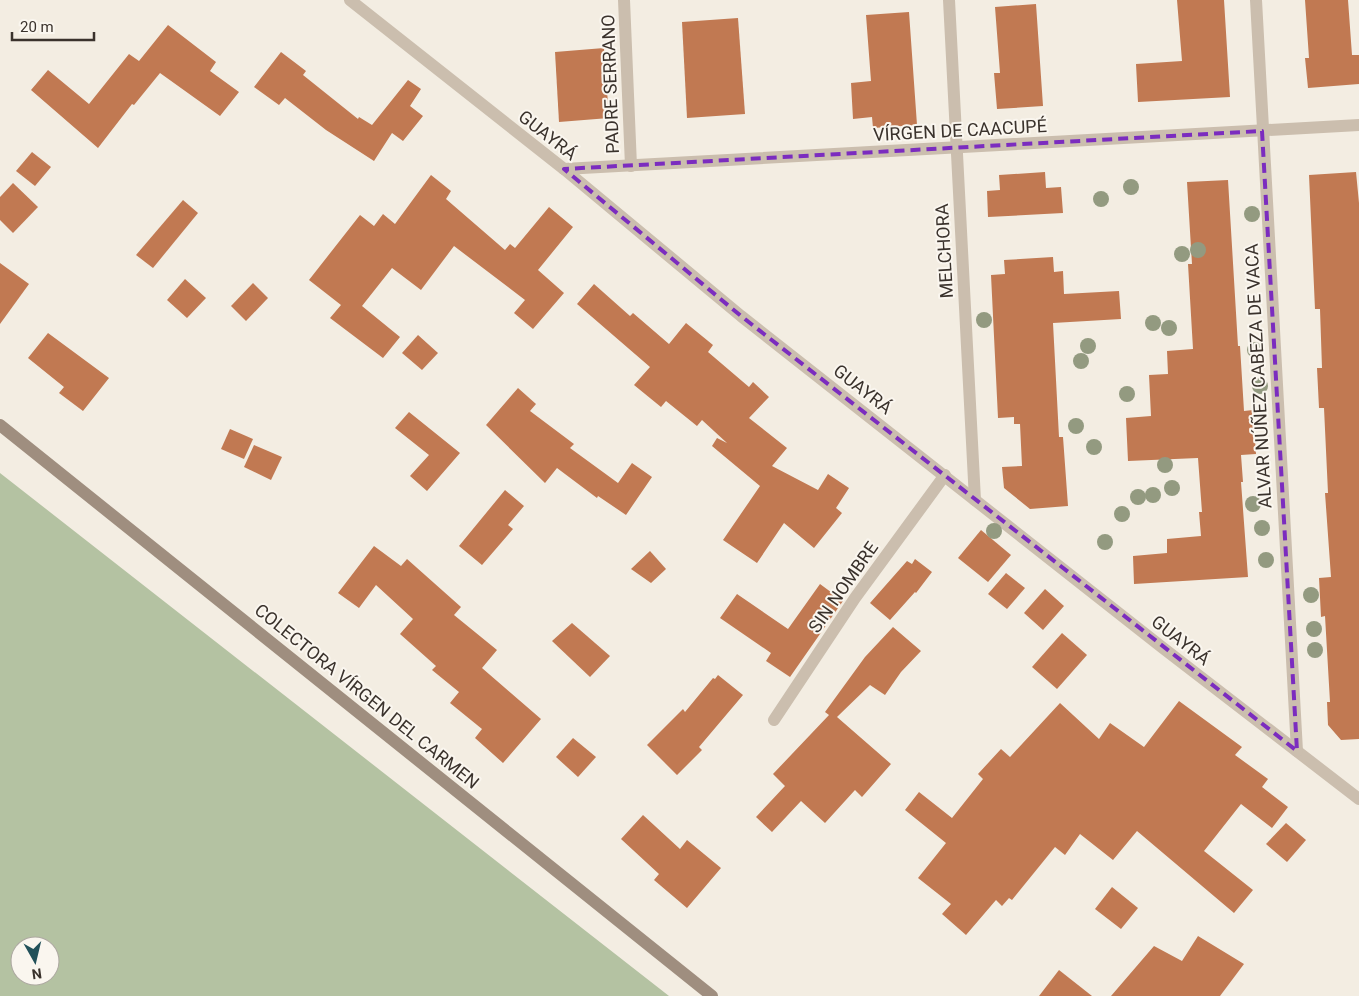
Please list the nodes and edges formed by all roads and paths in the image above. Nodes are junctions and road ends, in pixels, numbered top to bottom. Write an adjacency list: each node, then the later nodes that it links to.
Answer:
1 (350, 0): 9 (street, GUAYRÁ)
2 (624, 0): 8 (street, PADRE SERRANO)
3 (949, 0): 7 (street, MELCHORA)
4 (1256, 0): 6 (street, ALVAR NÚÑEZ CABEZA DE VACA)
5 (1359, 125): 6 (street, VÍRGEN DE CAACUPÉ)
6 (1262, 131): 7 (street, VÍRGEN DE CAACUPÉ); 14 (street, ALVAR NÚÑEZ CABEZA DE VACA)
7 (956, 147): 8 (street, VÍRGEN DE CAACUPÉ); 12 (street, MELCHORA)
8 (631, 166): 9 (street, VÍRGEN DE CAACUPÉ)
9 (564, 169): 11 (street, GUAYRÁ)
10 (0, 425): 16 (main road, COLECTORA VÍRGEN DEL CARMEN)
11 (945, 476): 12 (street, GUAYRÁ); 13 (street, SIN NOMBRE)
12 (975, 500): 14 (street, GUAYRÁ)
13 (774, 720)
14 (1297, 751): 15 (street, GUAYRÁ)
15 (1359, 799)
16 (712, 996)

